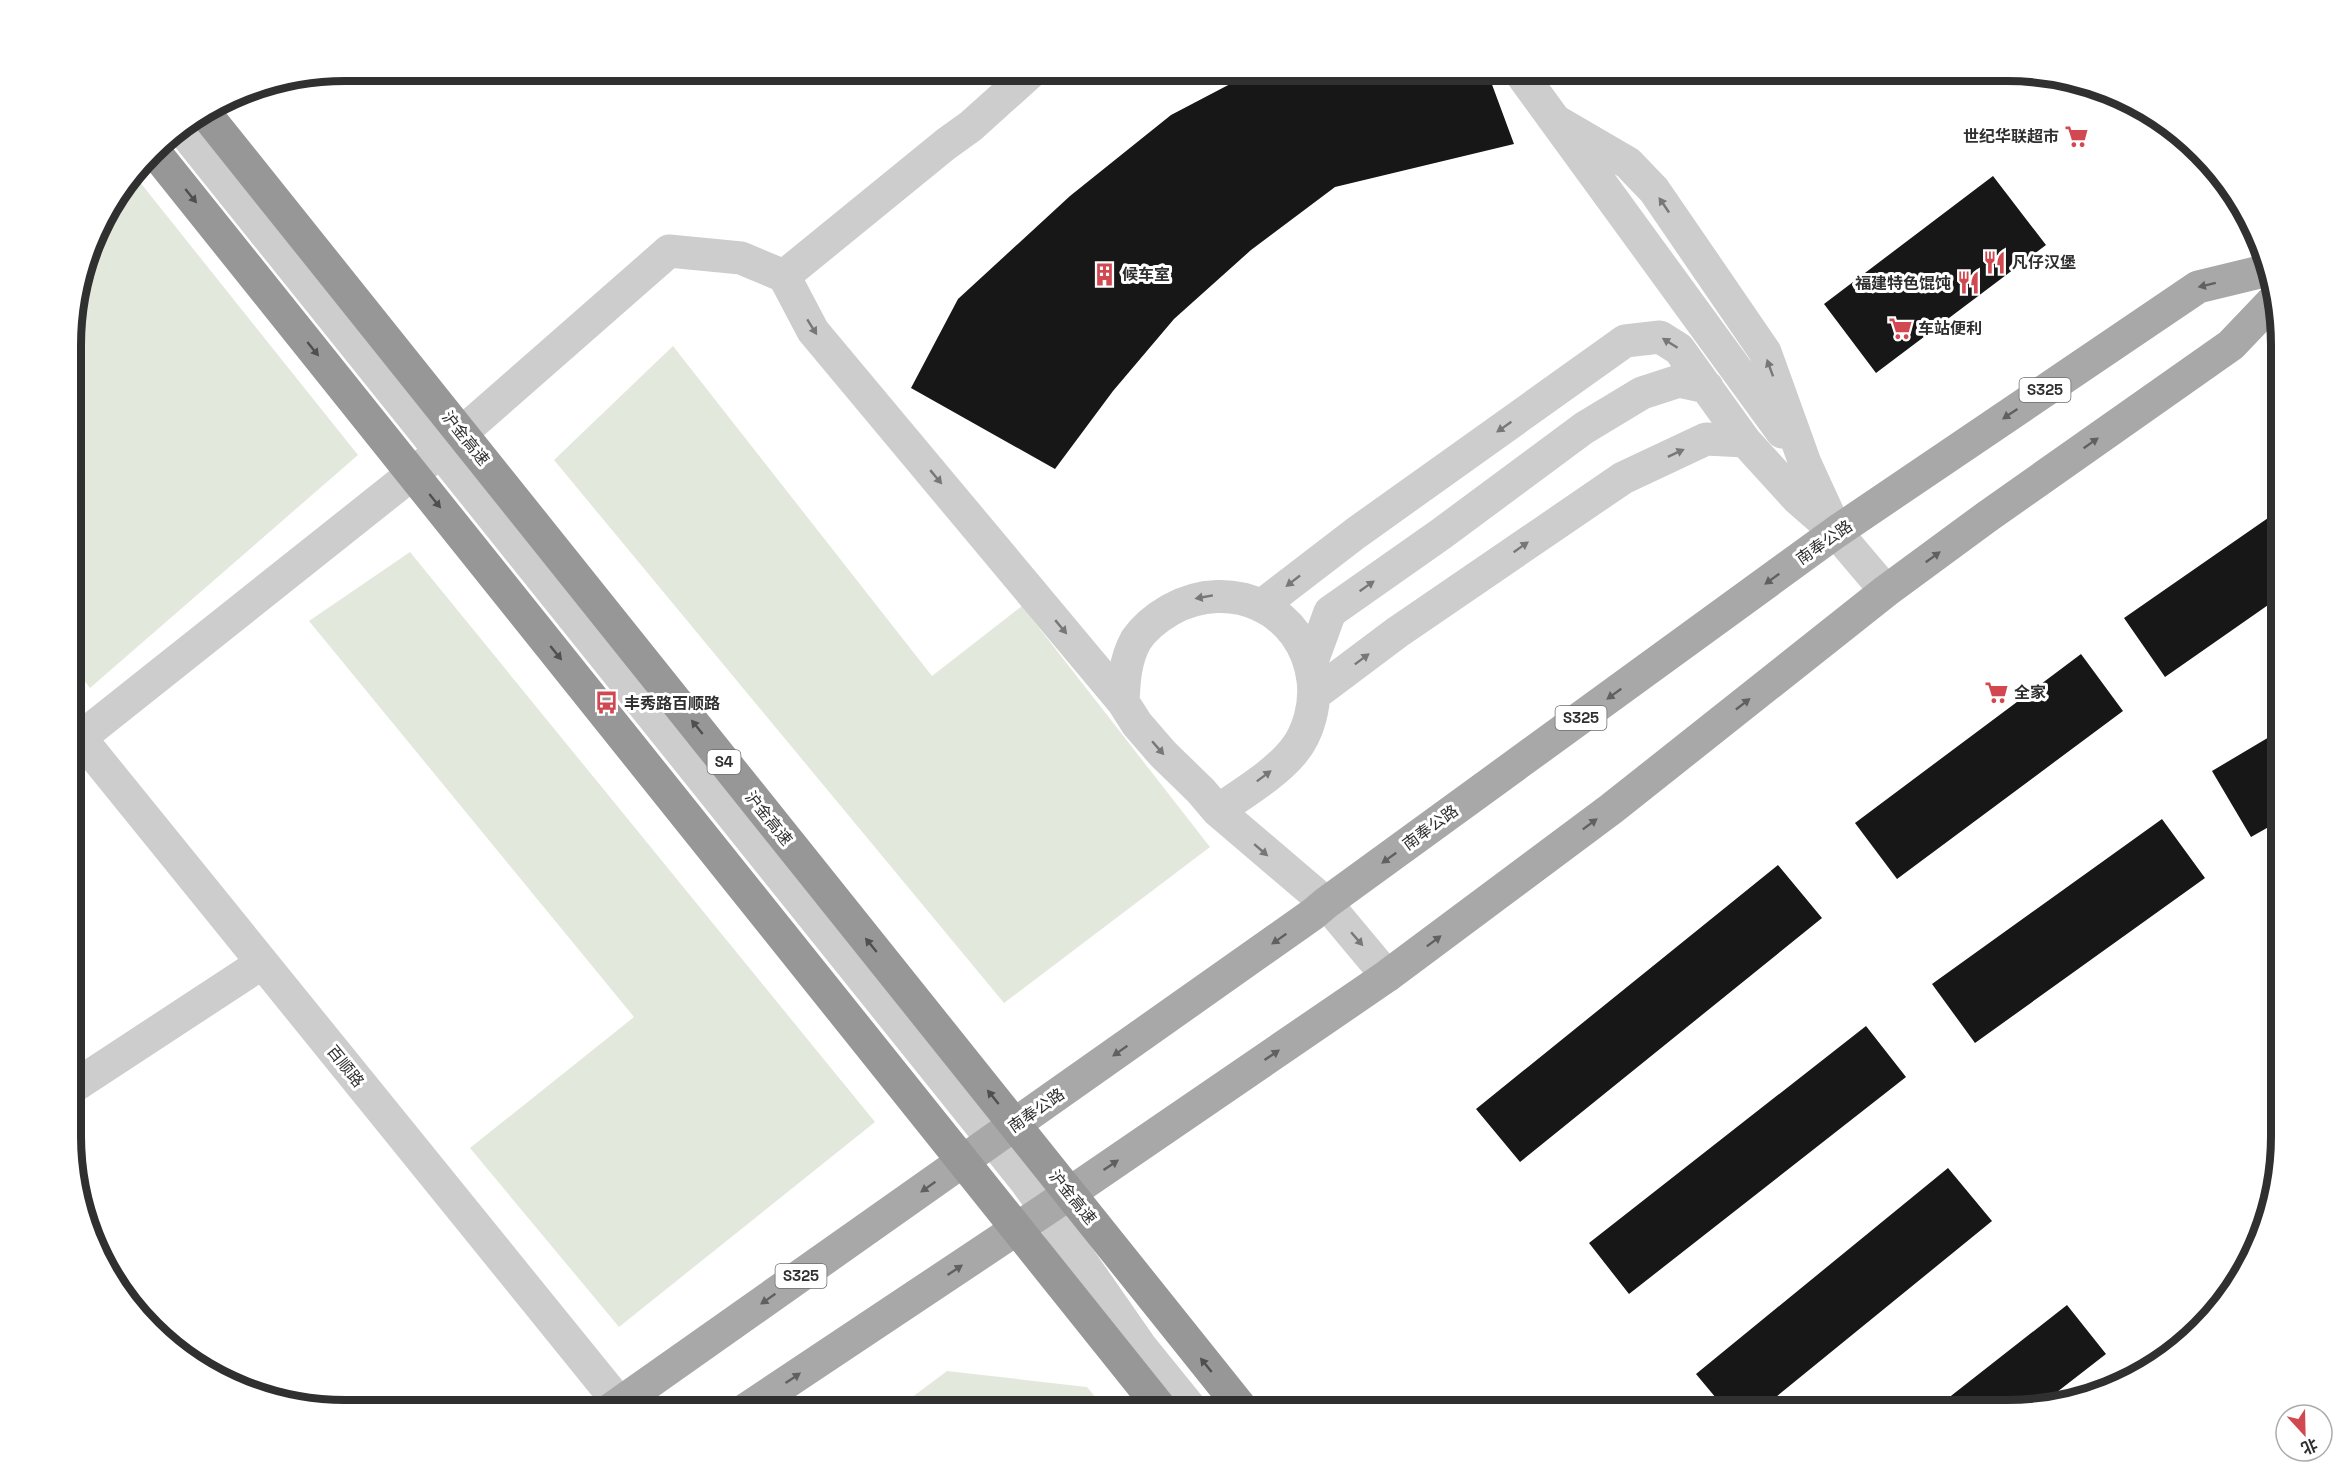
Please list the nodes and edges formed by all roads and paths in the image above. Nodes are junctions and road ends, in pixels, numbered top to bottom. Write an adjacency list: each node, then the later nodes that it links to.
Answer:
1 (1020, 81): 7 (street)
2 (1527, 81): 12 (street, one-way to 2)
3 (209, 118): 31 (highway, 沪金高速 / S4, one-way to 3)
4 (186, 134): 11 (street)
5 (159, 157): 29 (highway, one-way to 29)
6 (2260, 272): 12 (main road, 南奉公路 / S325, one-way to 12)
7 (784, 276): 11 (street); 16 (street, one-way to 16)
8 (2268, 306): 13 (main road, one-way to 8)
9 (1707, 387): 10 (street); 14 (street, one-way to 14); 15 (street, one-way to 9)
10 (1744, 441): 12 (street); 15 (street, one-way to 10)
11 (441, 451): 17 (street); 24 (street)
12 (1836, 532): 13 (street); 20 (main road, 南奉公路 / S325, one-way to 20)
13 (1886, 591): 22 (main road, one-way to 13)
14 (1261, 606): 15 (street); 16 (street, one-way to 16)
15 (1313, 679): 19 (street, one-way to 15)
16 (1123, 702): 19 (street, one-way to 19)
17 (81, 729)
18 (81, 739): 21 (street, 百顺路)
19 (1218, 811): 20 (street, one-way to 20)
20 (1326, 903): 22 (street, one-way to 22); 24 (main road, 南奉公路 / S325, one-way to 24)
21 (262, 963): 23 (street); 26 (street, 百顺路)
22 (1387, 976): 25 (main road, one-way to 22)
23 (81, 1082)
24 (993, 1141): 25 (street); 27 (main road, 南奉公路 / S325, one-way to 27)
25 (1045, 1210): 28 (main road, one-way to 25); 30 (street)
26 (609, 1400)
27 (625, 1400)
28 (759, 1400)
29 (1154, 1400)
30 (1184, 1400)
31 (1235, 1400)

